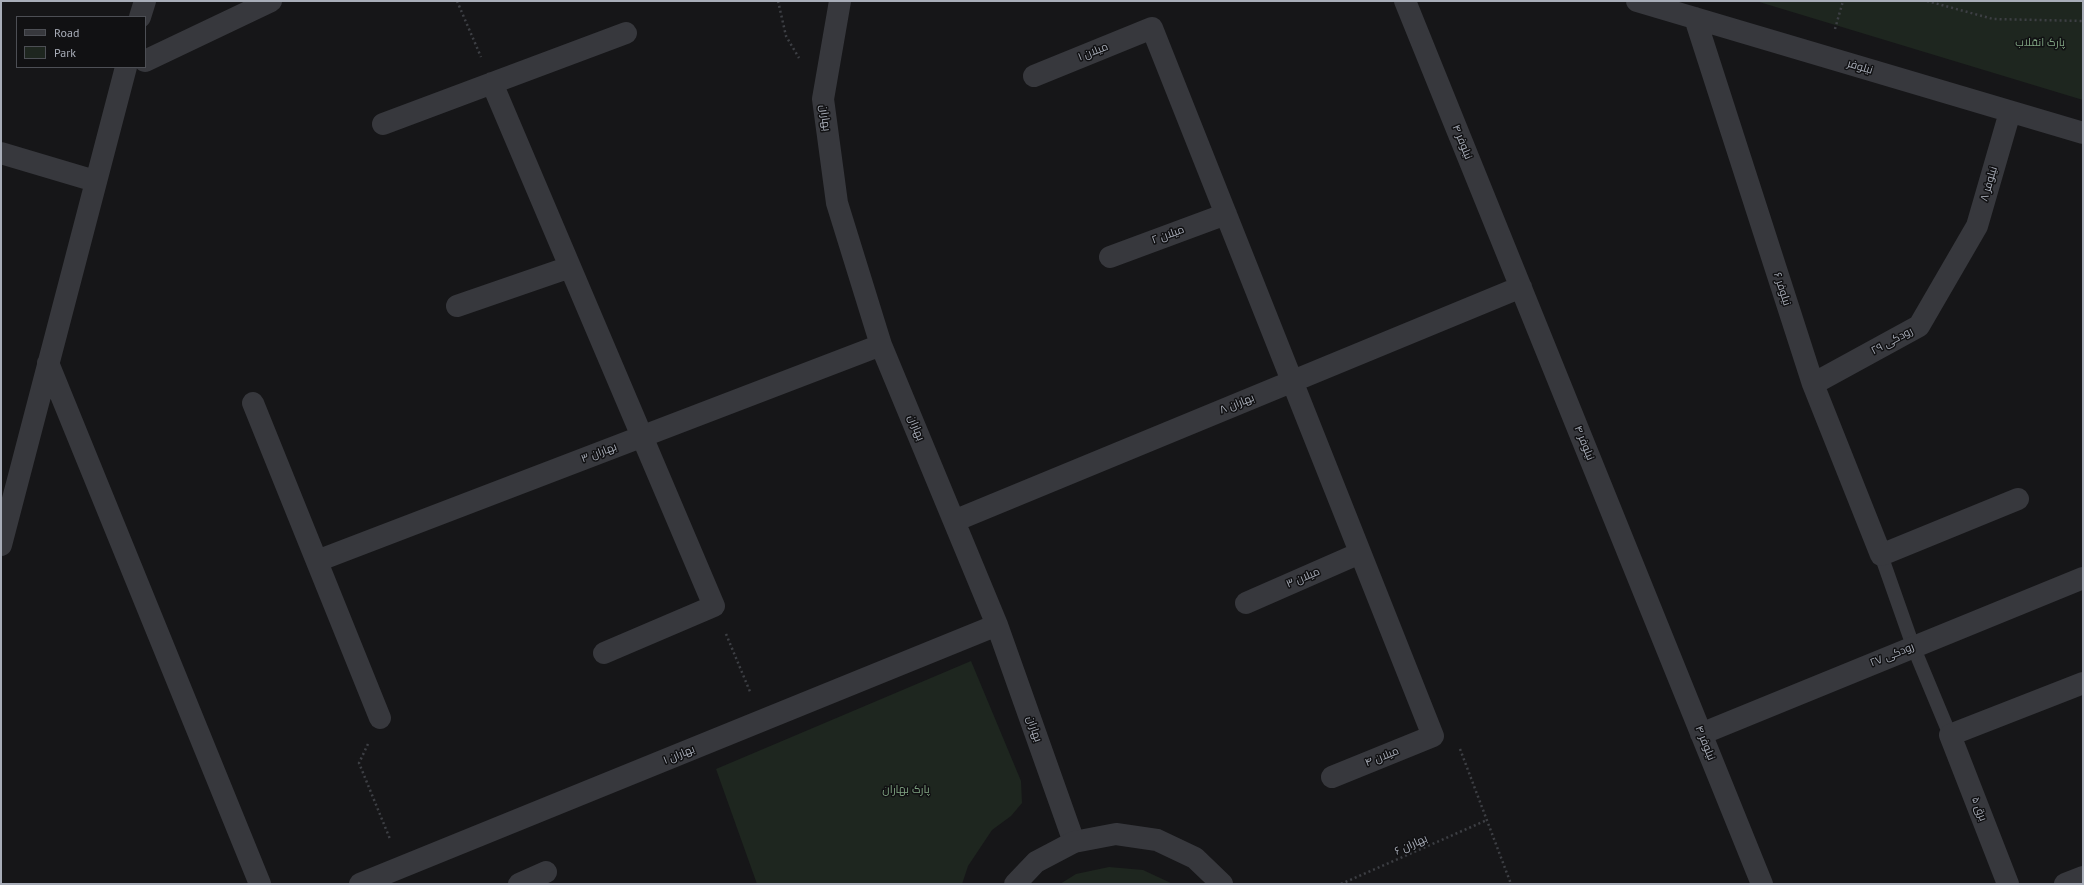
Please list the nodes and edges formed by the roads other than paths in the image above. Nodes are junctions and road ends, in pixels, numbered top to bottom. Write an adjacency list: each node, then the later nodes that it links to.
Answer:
1 (145, 1): 6 (street)
2 (271, 1): 9 (street)
3 (840, 1): 24 (street, بهاران)
4 (1405, 1): 22 (street, نیلوفر ۴)
5 (1637, 1): 7 (street, نیلوفر)
6 (140, 16)
7 (1695, 18): 13 (street, نیلوفر); 27 (street, نیلوفر ۶)
8 (626, 33): 12 (street)
9 (146, 61)
10 (128, 68): 17 (street)
11 (1034, 76): 18 (street, میلان ۱)
12 (492, 83): 14 (street); 21 (street)
13 (2010, 112): 15 (street, نیلوفر); 19 (street, نیلوفر ۸)
14 (383, 124)
15 (2083, 133)
16 (1, 153): 17 (street)
17 (95, 181): 25 (street)
18 (1226, 214): 20 (street, میلان ۲); 26 (street)
19 (1961, 254): 27 (street, رودکی ۲۹)
20 (1110, 257)
21 (570, 267): 23 (street); 29 (street)
22 (1521, 287): 26 (street, بهاران ۸); 43 (street, نیلوفر ۴)
23 (457, 306)
24 (881, 345): 29 (street, بهاران ۳); 31 (street, بهاران)
25 (48, 363): 32 (street); 49 (street)
26 (1292, 381): 31 (street, بهاران ۸); 33 (street)
27 (1813, 384): 34 (street, نیلوفر ۶)
28 (253, 403): 35 (street)
29 (642, 437): 35 (street, بهاران ۳); 40 (street)
30 (2018, 498): 34 (street)
31 (954, 521): 38 (street, بهاران)
32 (1, 545)
33 (1360, 553): 37 (street, میلان ۳); 45 (street, میلان ۴)
34 (1881, 555): 39 (lane)
35 (317, 561): 42 (street)
36 (2083, 578): 39 (street, رودکی ۲۷)
37 (1246, 603)
38 (997, 625): 46 (street, بهاران); 50 (street, بهاران ۱)
39 (1913, 646): 43 (street, رودکی ۲۷); 44 (lane)
40 (604, 653)
41 (2083, 683): 44 (street)
42 (380, 718)
43 (1701, 734): 54 (street, نیلوفر ۴)
44 (1950, 735): 55 (street, برق ۵)
45 (1332, 777)
46 (1074, 842): 52 (street); 53 (street)
47 (546, 872): 51 (street)
48 (2083, 877): 56 (street)
49 (260, 884)
50 (360, 884)
51 (520, 884)
52 (1015, 884)
53 (1222, 884)
54 (1762, 884)
55 (2008, 884)
56 (2065, 884)

